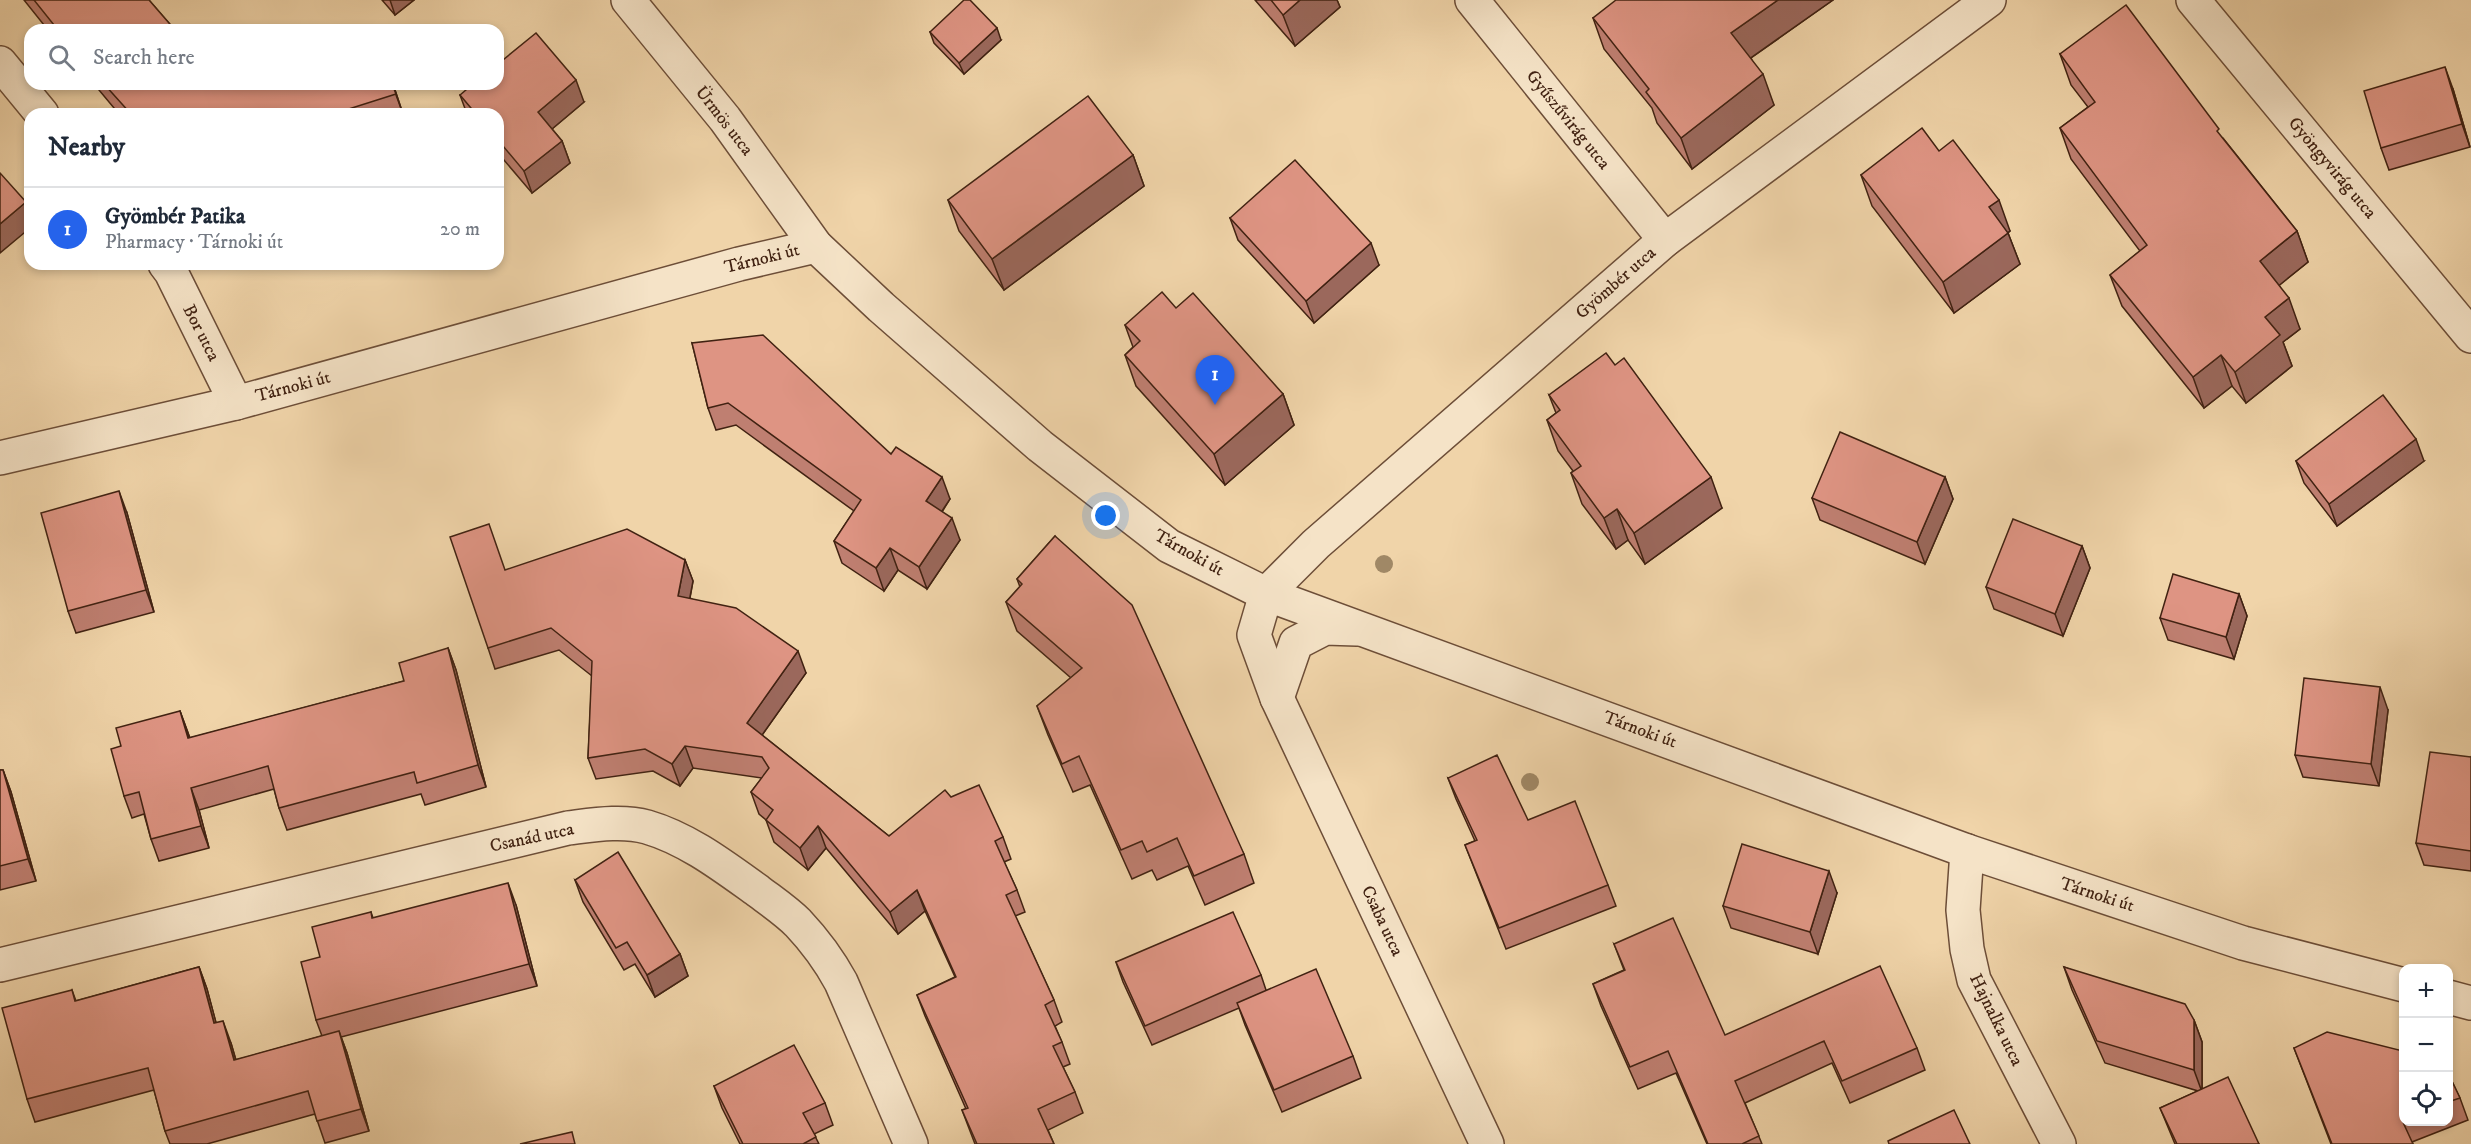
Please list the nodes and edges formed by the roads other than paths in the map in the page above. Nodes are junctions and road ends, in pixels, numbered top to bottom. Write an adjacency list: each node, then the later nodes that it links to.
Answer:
1 (628, 0): 8 (street, Ürmös utca)
2 (1472, 0): 7 (street, Gyűszűvirág utca)
3 (1989, 0): 7 (street, Gyömbér utca)
4 (2193, 0): 10 (street, Gyöngyvirág utca)
5 (0, 63): 6 (street)
6 (37, 108)
7 (1665, 240): 13 (street, Gyömbér utca)
8 (816, 246): 11 (street, Tárnoki út); 13 (street, Tárnoki út)
9 (170, 270): 11 (street, Bor utca)
10 (2471, 336)
11 (236, 403): 12 (street, Tárnoki út)
12 (0, 458)
13 (1266, 594): 14 (street, Tárnoki út); 15 (street, Csaba utca)
14 (1365, 629): 15 (street); 16 (street, Tárnoki út)
15 (1277, 698): 22 (street, Csaba utca)
16 (1967, 852): 18 (street, Tárnoki út); 23 (street, Hajnalka utca)
17 (0, 965): 21 (street, Csanád utca)
18 (2399, 984)
19 (2453, 998): 20 (street)
20 (2471, 1003)
21 (911, 1144)
22 (1487, 1144)
23 (2059, 1144)

